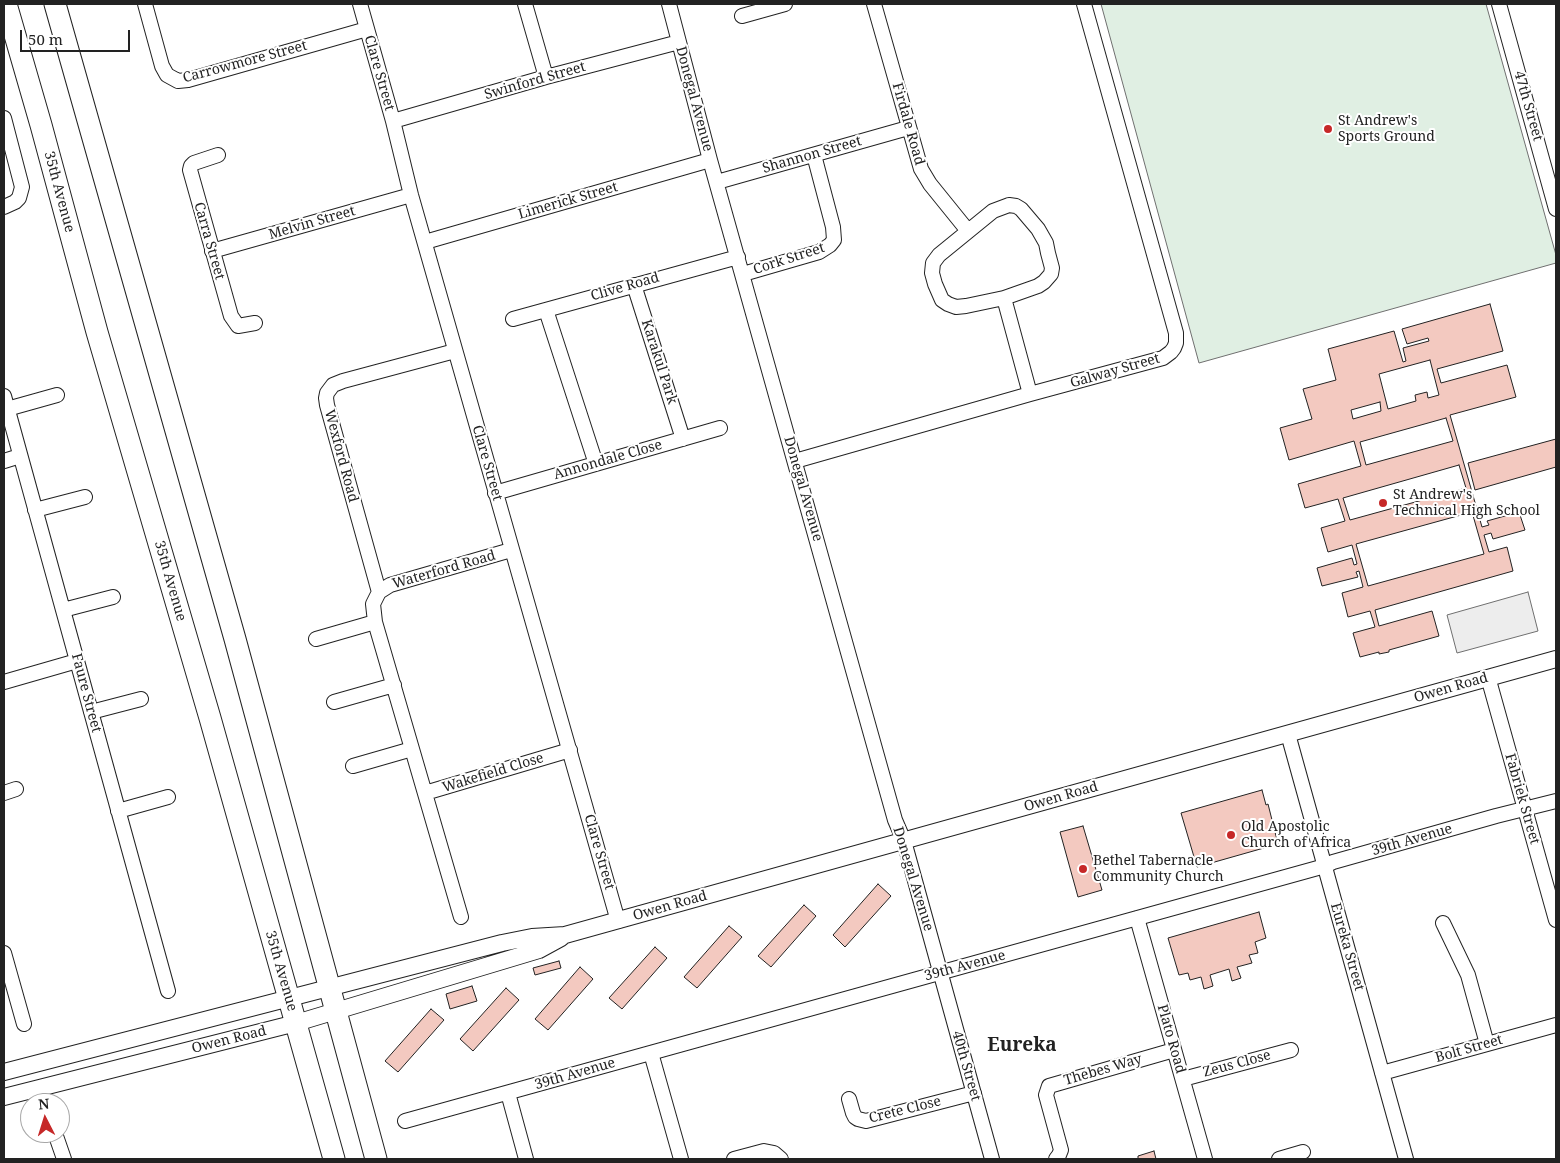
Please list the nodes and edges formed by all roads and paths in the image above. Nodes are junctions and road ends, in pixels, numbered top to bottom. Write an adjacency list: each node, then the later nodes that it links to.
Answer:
1 (6, 4): 84 (main road, 35th Avenue)
2 (55, 4): 82 (main road)
3 (145, 4): 12 (street, Carrowmore Street)
4 (360, 4): 12 (street, Clare Street)
5 (525, 4): 14 (street)
6 (669, 4): 13 (street, Donegal Avenue)
7 (785, 4): 11 (street)
8 (874, 4): 17 (street, Firdale Road)
9 (1084, 4): 36 (street, Galway Street)
10 (1499, 4): 24 (street, 47th Street)
11 (742, 16)
12 (367, 29): 16 (street, Clare Street)
13 (679, 42): 14 (street, Swinford Street); 20 (street, Donegal Avenue)
14 (546, 77): 16 (street, Swinford Street)
15 (4, 118): 23 (street)
16 (393, 121): 22 (street, Clare Street)
17 (908, 128): 19 (street, Shannon Street); 25 (street, Firdale Road)
18 (218, 155): 27 (street, Carra Street)
19 (814, 155): 21 (street, Shannon Street); 29 (street, Cork Street)
20 (710, 160): 21 (street, Donegal Avenue); 26 (street, Limerick Street)
21 (717, 182): 28 (street, Donegal Avenue)
22 (411, 195): 26 (street, Clare Street); 27 (street, Melvin Street)
23 (4, 207)
24 (1556, 209)
25 (968, 231): 31 (street); 31 (street)
26 (425, 242): 35 (street, Clare Street)
27 (212, 251): 34 (street, Carra Street)
28 (738, 257): 29 (street, Donegal Avenue); 30 (street, Clive Road)
29 (742, 274): 43 (street, Donegal Avenue)
30 (634, 285): 32 (street, Clive Road); 40 (street, Karakul Park)
31 (1004, 298): 36 (street)
32 (546, 310): 33 (street, Clive Road); 44 (street)
33 (514, 319)
34 (254, 323)
35 (455, 351): 45 (street, Clare Street); 49 (street, Wexford Road)
36 (1030, 394): 43 (street, Galway Street)
37 (57, 395): 38 (street)
38 (6, 402): 41 (street, Faure Street)
39 (720, 428): 40 (street, Annondale Close)
40 (683, 439): 44 (street, Annondale Close)
41 (20, 456): 42 (street); 47 (street, Faure Street)
42 (4, 461)
43 (795, 461): 71 (street, Donegal Avenue)
44 (596, 464): 45 (street, Annondale Close)
45 (495, 492): 48 (street, Clare Street)
46 (85, 497): 47 (street)
47 (35, 510): 51 (street, Faure Street)
48 (512, 550): 49 (street, Waterford Road); 64 (street, Clare Street)
49 (379, 592): 52 (street, Waterford Road)
50 (113, 597): 51 (street)
51 (63, 610): 55 (street, Faure Street)
52 (375, 622): 53 (street); 58 (street, Waterford Road)
53 (316, 639)
54 (1556, 659): 56 (street, Owen Road)
55 (77, 661): 57 (street); 61 (street, Faure Street)
56 (1488, 678): 62 (street, Owen Road); 69 (street, Fabriek Street)
57 (4, 682)
58 (394, 685): 60 (street); 63 (street, Waterford Road)
59 (141, 699): 61 (street)
60 (334, 702)
61 (91, 712): 70 (street, Faure Street)
62 (1288, 734): 71 (street, Owen Road); 72 (street, Eureka Street)
63 (412, 749): 65 (street); 66 (street, Waterford Road)
64 (570, 750): 66 (street, Wakefield Close); 77 (street, Clare Street)
65 (353, 766)
66 (425, 793): 74 (street, Wakefield Close)
67 (168, 797): 70 (street)
68 (1556, 801): 69 (street, 39th Avenue)
69 (1525, 808): 72 (street, 39th Avenue); 73 (street, Fabriek Street)
70 (118, 811): 83 (street, Faure Street)
71 (904, 841): 77 (street, Owen Road); 81 (street, Donegal Avenue)
72 (1325, 866): 75 (street, 39th Avenue); 94 (street, Eureka Street)
73 (1554, 900): 76 (street, Fabriek Street)
74 (461, 917)
75 (1137, 918): 81 (street, 39th Avenue); 90 (street, Plato Road)
76 (1556, 920)
77 (618, 921): 79 (street, Owen Road)
78 (1443, 923): 89 (street)
79 (565, 936): 82 (street, Owen Road); 85 (street, Owen Road)
80 (4, 953): 87 (street)
81 (940, 973): 92 (street, 39th Avenue); 98 (street, 40th Street)
82 (330, 987): 84 (street, Owen Road); 85 (main road)
83 (168, 991)
84 (289, 998): 86 (main road, 35th Avenue); 93 (street, Owen Road)
85 (336, 1011): 86 (street, Owen Road); 107 (main road)
86 (296, 1023): 97 (street, Owen Road); 106 (main road, 35th Avenue)
87 (24, 1024)
88 (1556, 1025): 89 (street, Bolt Street)
89 (1487, 1044): 94 (street, Bolt Street)
90 (1174, 1050): 95 (street, Plato Road); 113 (street, Thebes Way)
91 (1292, 1050): 95 (street, Zeus Close)
92 (652, 1053): 96 (street, 39th Avenue); 109 (street)
93 (4, 1072)
94 (1382, 1073): 116 (street, Eureka Street)
95 (1182, 1079): 114 (street, Plato Road)
96 (508, 1092): 102 (street, 39th Avenue); 108 (street)
97 (53, 1093)
98 (974, 1093): 101 (street, Crete Close); 112 (street, 40th Street)
99 (4, 1097): 100 (street, Owen Road)
100 (20, 1097)
101 (849, 1099)
102 (405, 1121)
103 (58, 1143): 105 (street)
104 (1302, 1152): 115 (street)
105 (64, 1159)
106 (334, 1159)
107 (376, 1159)
108 (526, 1159)
109 (681, 1159)
110 (734, 1159): 111 (street)
111 (781, 1159)
112 (992, 1159)
113 (1056, 1159)
114 (1205, 1159)
115 (1279, 1159)
116 (1406, 1159)

